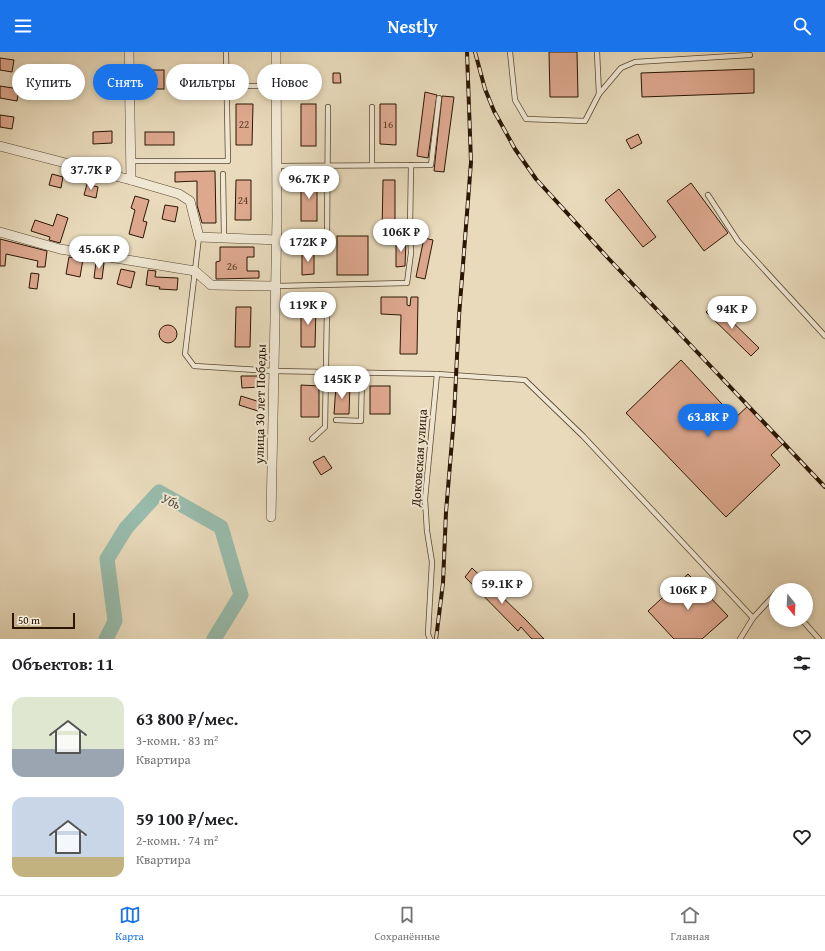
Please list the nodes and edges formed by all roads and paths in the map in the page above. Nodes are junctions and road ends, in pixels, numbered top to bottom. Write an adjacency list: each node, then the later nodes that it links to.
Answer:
1 (129, 52): 16 (street)
2 (226, 52): 7 (lane)
3 (276, 52): 8 (street, улица 30 лет Победы)
4 (510, 52): 9 (lane)
5 (597, 52): 9 (lane)
6 (750, 55): 9 (lane)
7 (226, 64)
8 (276, 64)
9 (599, 94)
10 (439, 98): 18 (lane)
11 (227, 100): 16 (lane)
12 (276, 100): 19 (street, улица 30 лет Победы)
13 (328, 107): 20 (lane)
14 (372, 107): 17 (lane)
15 (0, 146): 22 (street)
16 (131, 161): 22 (street)
17 (372, 165): 18 (lane); 20 (lane)
18 (411, 165): 29 (lane)
19 (277, 166): 20 (lane); 27 (street, улица 30 лет Победы)
20 (328, 166): 27 (lane)
21 (223, 174): 26 (lane)
22 (131, 180): 25 (street)
23 (708, 195): 31 (lane)
24 (0, 232): 28 (street)
25 (199, 237): 26 (street); 28 (lane)
26 (224, 238): 27 (street)
27 (277, 240): 29 (street, улица 30 лет Победы)
28 (196, 271): 29 (street); 32 (lane)
29 (276, 286): 32 (street, улица 30 лет Победы)
30 (327, 307): 33 (lane)
31 (825, 336)
32 (274, 371): 33 (lane); 38 (street, улица 30 лет Победы)
33 (326, 372): 34 (lane); 37 (lane)
34 (362, 373): 35 (lane); 36 (lane)
35 (437, 374): 40 (lane); 42 (lane, Доковская улица)
36 (336, 420)
37 (312, 439)
38 (271, 517)
39 (769, 601): 40 (lane)
40 (753, 618): 43 (lane)
41 (808, 627): 44 (lane)
42 (430, 639)
43 (740, 639)
44 (819, 639)

